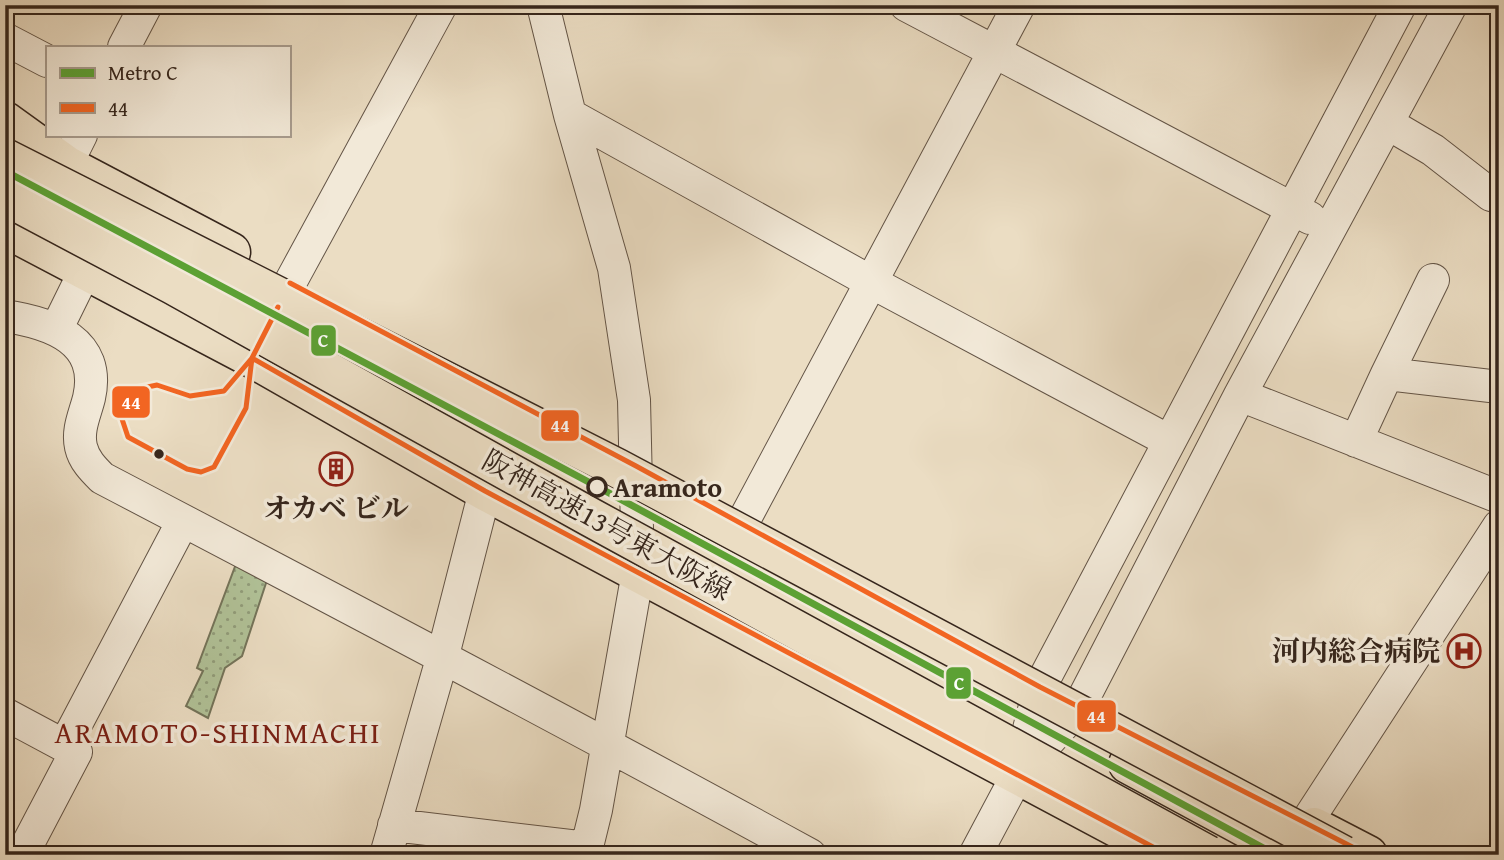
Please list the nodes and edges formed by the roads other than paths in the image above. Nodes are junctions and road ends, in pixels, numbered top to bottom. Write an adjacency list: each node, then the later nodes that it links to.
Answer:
1 (146, 5): 9 (street)
2 (441, 5): 23 (street)
3 (542, 5): 12 (street)
4 (906, 5): 10 (street)
5 (1019, 5): 10 (street)
6 (1400, 5): 17 (street)
7 (1451, 5): 14 (street)
8 (5, 39): 11 (street)
9 (125, 46)
10 (993, 53): 17 (street); 22 (street)
11 (46, 60)
12 (570, 115): 22 (street); 32 (street)
13 (5, 121): 15 (highway)
14 (1387, 123): 16 (street); 19 (street)
15 (33, 164): 23 (highway); 35 (highway, 阪神高速13号東大阪線, bridge); 39 (highway, 阪神高速13号東大阪線, bridge)
16 (1499, 197)
17 (1291, 209): 19 (street); 30 (street)
18 (5, 228): 20 (highway)
19 (1330, 228): 29 (street)
20 (85, 271): 25 (street); 26 (highway)
21 (1433, 280): 27 (street)
22 (872, 282): 30 (street); 37 (street)
23 (290, 283): 26 (street); 32 (highway)
24 (5, 316): 25 (street)
25 (56, 330): 36 (street)
26 (252, 358): 33 (highway)
27 (1387, 374): 28 (street); 31 (street)
28 (1499, 387)
29 (1240, 395): 31 (street); 43 (street)
30 (1169, 441): 42 (street)
31 (1356, 441): 34 (street)
32 (636, 466): 37 (highway); 40 (street)
33 (485, 491): 40 (highway); 41 (street)
34 (1499, 497)
35 (590, 517): 55 (highway, 阪神高速13号東大阪線, bridge); 56 (highway, bridge)
36 (183, 521): 41 (street); 46 (street)
37 (742, 524): 42 (highway)
38 (1499, 526): 48 (street)
39 (788, 560): 48 (highway, bridge); 57 (highway, 阪神高速13号東大阪線, bridge)
40 (638, 572): 45 (street); 47 (highway)
41 (442, 659): 45 (street); 49 (street)
42 (1040, 687): 43 (highway); 47 (street)
43 (1079, 706): 47 (street); 48 (highway)
44 (5, 714): 46 (street)
45 (608, 744): 50 (street); 52 (street)
46 (65, 746): 51 (street)
47 (1017, 776): 53 (street); 54 (highway)
48 (1301, 839): 58 (highway)
49 (390, 840): 50 (street)
50 (586, 851)
51 (22, 855)
52 (810, 855)
53 (975, 855)
54 (1168, 855)
55 (1208, 855)
56 (1256, 855)
57 (1343, 855)
58 (1368, 855)

